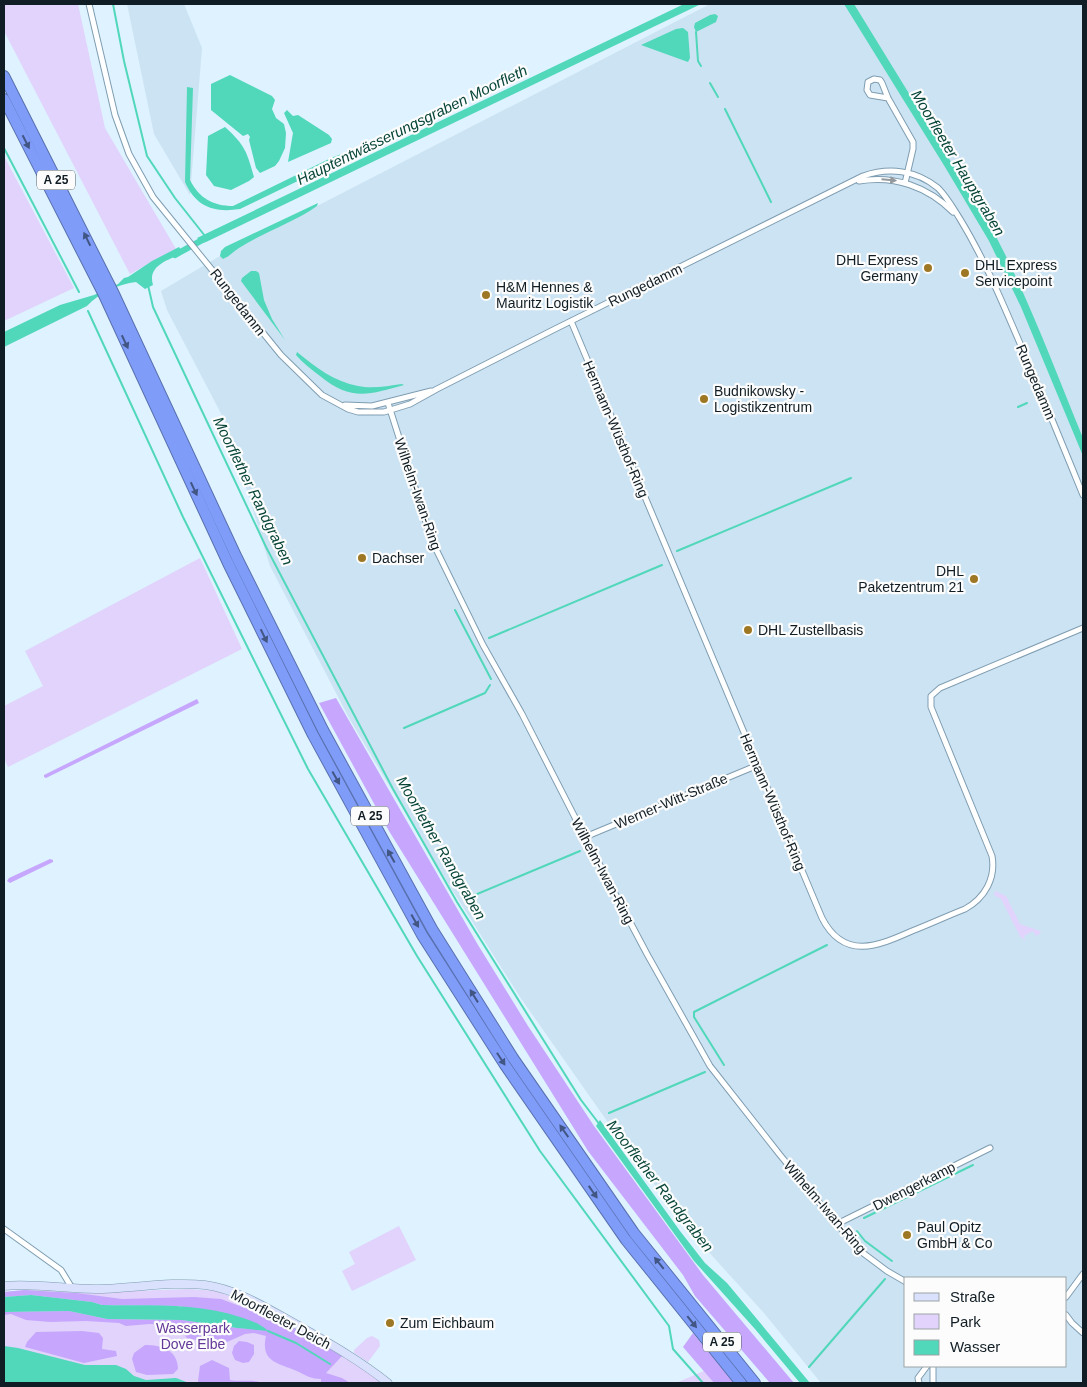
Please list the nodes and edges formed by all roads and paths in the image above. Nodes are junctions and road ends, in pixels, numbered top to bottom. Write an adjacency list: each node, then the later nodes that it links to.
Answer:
1 (89, 4): 14 (street, Rungedamm)
2 (4, 76): 9 (highway, A 25, one-way to 2)
3 (888, 98): 3 (street); 5 (street)
4 (4, 99): 9 (highway, A 25, one-way to 9)
5 (908, 173): 6 (street, Rungedamm); 7 (street); 8 (street, Rungedamm)
6 (855, 182): 7 (street, Rungedamm, one-way to 7); 11 (street, Rungedamm)
7 (905, 183): 8 (street, Rungedamm)
8 (959, 218): 16 (street, Rungedamm)
9 (104, 285): 10 (highway, A 25)
10 (109, 296): 33 (highway, A 25, one-way to 33); 34 (highway, A 25, one-way to 10)
11 (571, 321): 12 (street, Rungedamm); 18 (street, Hermann-Wüsthof-Ring)
12 (437, 389): 13 (street, Rungedamm); 15 (street, Rungedamm)
13 (388, 403): 14 (street, Rungedamm); 15 (street, Wilhelm-Iwan-Ring)
14 (338, 404): 15 (street, Rungedamm)
15 (390, 411): 19 (street, Wilhelm-Iwan-Ring)
16 (1083, 495)
17 (1083, 628): 18 (street, Hermann-Wüsthof-Ring)
18 (758, 765): 19 (street, Werner-Witt-Straße)
19 (585, 838): 21 (street, Wilhelm-Iwan-Ring)
20 (990, 1148): 21 (street, Dwengerkamp)
21 (838, 1224): 24 (street, Wilhelm-Iwan-Ring)
22 (4, 1229): 26 (street)
23 (1083, 1274): 27 (street)
24 (904, 1281)
25 (4, 1286): 26 (street, Moorfleeter Deich)
26 (73, 1289): 32 (street, Moorfleeter Deich)
27 (1067, 1296)
28 (1067, 1316): 29 (street)
29 (1083, 1333)
30 (926, 1367): 35 (street)
31 (933, 1367): 36 (street)
32 (388, 1383)
33 (741, 1383)
34 (754, 1383)
35 (919, 1383)
36 (933, 1383)

